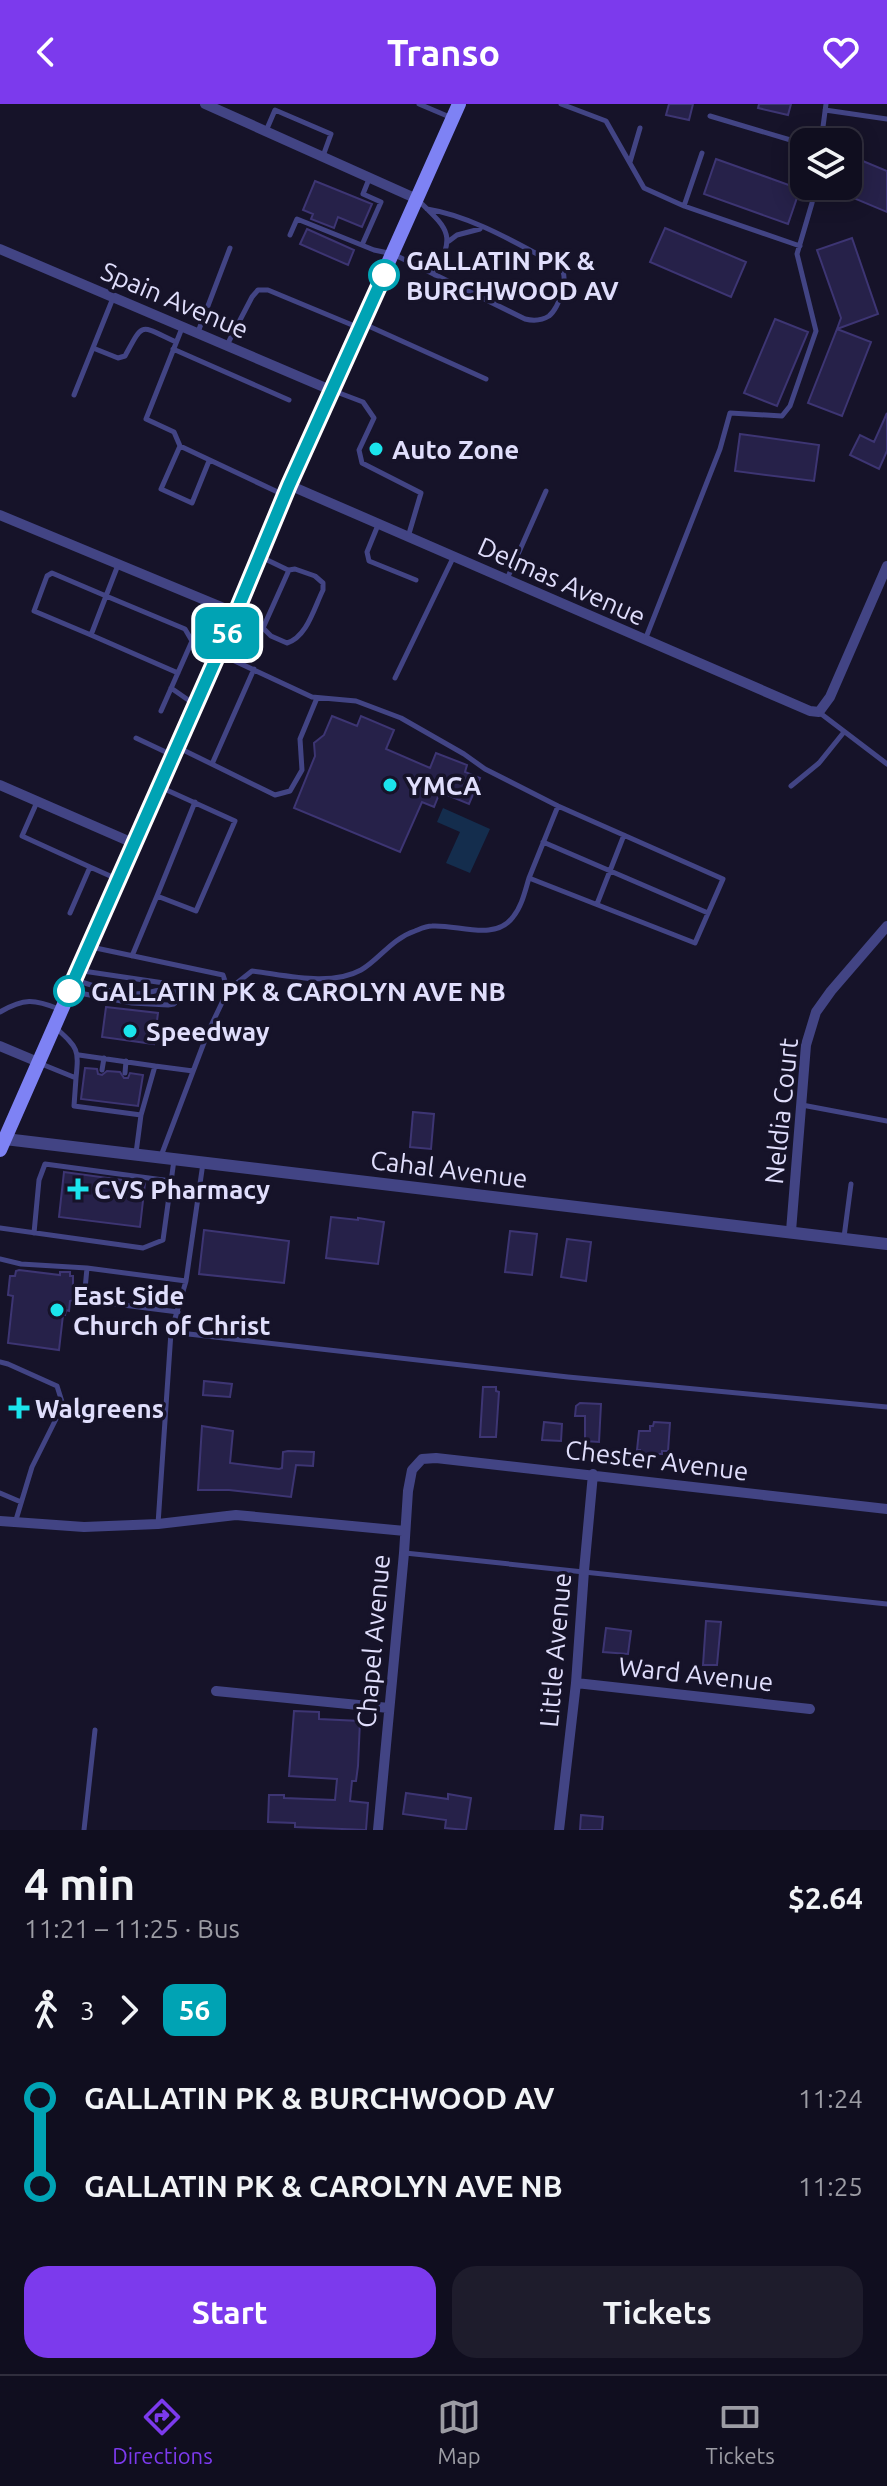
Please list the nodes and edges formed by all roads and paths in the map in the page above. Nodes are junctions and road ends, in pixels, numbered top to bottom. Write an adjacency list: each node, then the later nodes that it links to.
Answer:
1 (205, 104): 11 (street)
2 (419, 104): 7 (lane)
3 (459, 104): 7 (main road)
4 (561, 104): 15 (lane)
5 (825, 107): 8 (lane); 10 (lane)
6 (710, 116): 12 (lane)
7 (453, 118): 18 (main road)
8 (887, 119)
9 (640, 128): 15 (lane)
10 (823, 128)
11 (266, 131): 14 (street); 14 (lane)
12 (790, 140)
13 (702, 153): 19 (lane)
14 (323, 157): 16 (street)
15 (629, 163): 19 (lane)
16 (370, 178): 18 (street); 23 (lane)
17 (813, 200): 24 (lane)
18 (422, 204): 20 (lane); 22 (lane); 27 (main road)
19 (684, 206): 24 (lane)
20 (483, 228): 22 (lane); 28 (lane)
21 (290, 235): 23 (lane)
22 (448, 242): 28 (lane)
23 (362, 245): 27 (lane)
24 (800, 246): 59 (lane)
25 (230, 248): 32 (lane)
26 (0, 249): 29 (street, Spain Avenue)
27 (393, 254): 28 (lane); 30 (main road)
28 (435, 275)
29 (114, 297): 31 (street, Spain Avenue); 35 (lane)
30 (362, 326): 34 (lane); 36 (lane); 37 (main road)
31 (182, 327): 32 (street, Spain Avenue); 33 (lane)
32 (197, 333): 34 (street, Spain Avenue)
33 (175, 346): 35 (lane); 39 (lane); 40 (lane)
34 (227, 346): 37 (street, Spain Avenue)
35 (93, 348): 38 (lane)
36 (486, 379)
37 (333, 391): 42 (main road); 46 (lane)
38 (74, 395)
39 (289, 400)
40 (180, 446): 41 (lane); 41 (lane)
41 (209, 461): 42 (lane)
42 (288, 490): 45 (street, Delmas Avenue); 47 (main road)
43 (546, 491): 53 (lane)
44 (0, 515): 49 (street)
45 (378, 524): 46 (street, Delmas Avenue); 52 (lane)
46 (408, 537): 48 (street, Delmas Avenue)
47 (260, 557): 51 (lane); 55 (main road)
48 (453, 557): 53 (street, Delmas Avenue); 63 (lane)
49 (118, 565): 54 (lane); 55 (street)
50 (887, 566): 68 (street)
51 (289, 570): 56 (lane); 56 (lane)
52 (416, 580)
53 (506, 580): 59 (street, Delmas Avenue)
54 (106, 596): 57 (lane); 57 (lane); 58 (lane)
55 (236, 613): 56 (lane); 60 (main road)
56 (263, 628)
57 (91, 635): 62 (lane)
58 (192, 641): 60 (lane); 62 (lane)
59 (645, 641): 68 (street, Delmas Avenue)
60 (219, 652): 61 (lane); 66 (main road)
61 (254, 669): 65 (lane); 72 (lane)
62 (178, 673): 64 (lane)
63 (395, 678)
64 (171, 688): 66 (lane); 67 (lane)
65 (317, 698): 72 (lane); 79 (lane)
66 (195, 704): 71 (main road)
67 (161, 711)
68 (819, 712): 69 (lane)
69 (844, 732): 73 (lane); 76 (lane)
70 (136, 738): 71 (lane)
71 (174, 751): 72 (lane); 75 (main road)
72 (212, 764)
73 (887, 764)
74 (0, 785): 77 (street)
75 (159, 786): 78 (lane); 82 (main road)
76 (791, 786)
77 (37, 801): 82 (street); 83 (lane)
78 (195, 802): 87 (lane); 87 (lane)
79 (558, 806): 80 (lane); 81 (lane)
80 (624, 835): 84 (lane); 90 (lane)
81 (543, 842): 84 (lane); 85 (lane)
82 (133, 843): 86 (main road)
83 (90, 867): 86 (lane); 89 (lane)
84 (610, 871): 88 (lane); 90 (lane)
85 (529, 878): 88 (lane); 96 (lane)
86 (117, 879): 92 (main road)
87 (157, 896): 93 (lane)
88 (597, 904): 90 (lane)
89 (70, 913)
90 (708, 913)
91 (887, 926): 111 (street, Neldia Court)
92 (88, 947): 93 (lane); 94 (main road)
93 (132, 956): 96 (lane)
94 (73, 980): 95 (lane); 95 (lane); 95 (lane); 97 (main road)
95 (171, 989)
96 (228, 990): 107 (lane)
97 (61, 1010): 98 (lane); 99 (main road)
98 (0, 1012)
99 (54, 1025): 101 (lane); 104 (main road)
100 (0, 1046): 104 (street)
101 (79, 1055): 102 (lane); 109 (lane)
102 (104, 1058): 103 (lane); 106 (lane)
103 (126, 1061): 105 (lane); 108 (lane)
104 (38, 1062): 109 (lane); 115 (main road)
105 (155, 1066): 107 (lane); 113 (lane)
106 (102, 1070)
107 (193, 1071): 117 (lane)
108 (125, 1073)
109 (76, 1078): 112 (lane)
110 (120, 1104): 112 (lane)
111 (801, 1105): 114 (lane); 123 (street, Neldia Court)
112 (119, 1112): 113 (lane)
113 (141, 1115): 116 (lane)
114 (887, 1121)
115 (2, 1142): 116 (street, Cahal Avenue)
116 (136, 1154): 117 (street, Cahal Avenue)
117 (160, 1157): 118 (street, Cahal Avenue)
118 (174, 1159): 119 (street, Cahal Avenue); 120 (lane)
119 (203, 1162): 123 (street, Cahal Avenue); 129 (lane)
120 (171, 1181): 124 (lane); 124 (lane)
121 (851, 1184): 125 (lane)
122 (0, 1228): 124 (lane)
123 (791, 1231): 125 (street, Cahal Avenue)
124 (34, 1233)
125 (844, 1238): 126 (street, Cahal Avenue)
126 (887, 1244)
127 (0, 1259): 128 (lane)
128 (87, 1268): 129 (lane); 130 (lane)
129 (186, 1281): 130 (lane)
130 (178, 1312): 131 (lane)
131 (171, 1332): 133 (lane); 141 (lane)
132 (0, 1362): 137 (lane)
133 (887, 1407)
134 (422, 1459): 135 (street, Chester Avenue); 142 (street, Chapel Avenue)
135 (593, 1474): 138 (street, Chester Avenue); 144 (street, Little Avenue)
136 (0, 1493): 137 (lane)
137 (21, 1502): 140 (lane)
138 (887, 1507)
139 (0, 1521): 140 (street)
140 (15, 1524): 141 (street)
141 (158, 1524): 142 (street)
142 (405, 1531): 143 (street, Chapel Avenue)
143 (404, 1553): 144 (lane); 148 (street, Chapel Avenue)
144 (584, 1571): 145 (lane); 146 (street, Little Avenue)
145 (887, 1604)
146 (576, 1683): 149 (street, Ward Avenue); 153 (street, Little Avenue)
147 (216, 1691): 148 (street)
148 (389, 1708): 152 (street, Chapel Avenue)
149 (810, 1709)
150 (95, 1730): 151 (lane)
151 (84, 1830)
152 (378, 1830)
153 (559, 1830)

